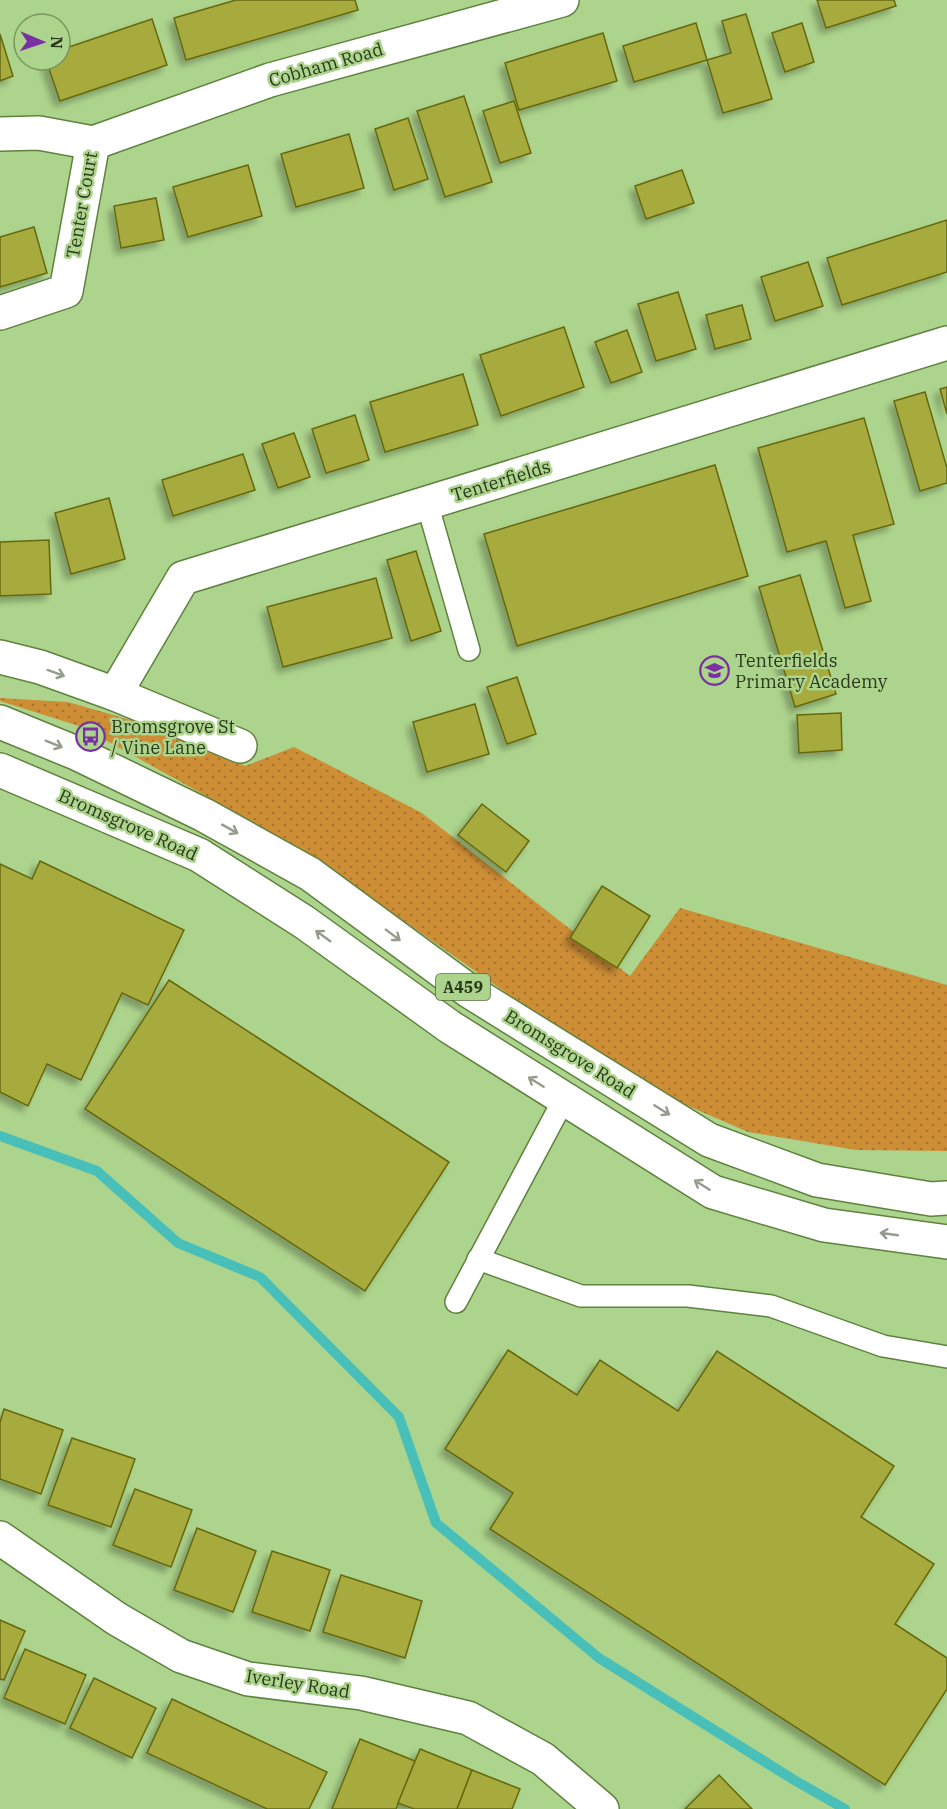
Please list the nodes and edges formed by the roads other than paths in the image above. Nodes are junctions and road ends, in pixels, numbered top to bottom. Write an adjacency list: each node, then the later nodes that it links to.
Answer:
1 (562, 0): 3 (street, Cobham Road)
2 (0, 134): 3 (street, Tenter Court)
3 (93, 143): 4 (street, Tenter Court)
4 (0, 313)
5 (947, 343): 6 (street, Tenterfields)
6 (427, 503): 7 (lane); 9 (street, Tenterfields)
7 (469, 651)
8 (0, 657): 9 (street, one-way to 9)
9 (115, 694): 11 (street)
10 (0, 723): 14 (street, Bromsgrove Road / A459, one-way to 14)
11 (240, 746)
12 (0, 770): 13 (street, Bromsgrove Road / A459, one-way to 12)
13 (564, 1099): 15 (street, Bromsgrove Road / A459, one-way to 13); 16 (lane)
14 (947, 1198)
15 (947, 1242)
16 (478, 1259): 17 (lane); 18 (lane)
17 (456, 1302)
18 (947, 1358)
19 (0, 1538): 20 (street, Iverley Road)
20 (602, 1809)

